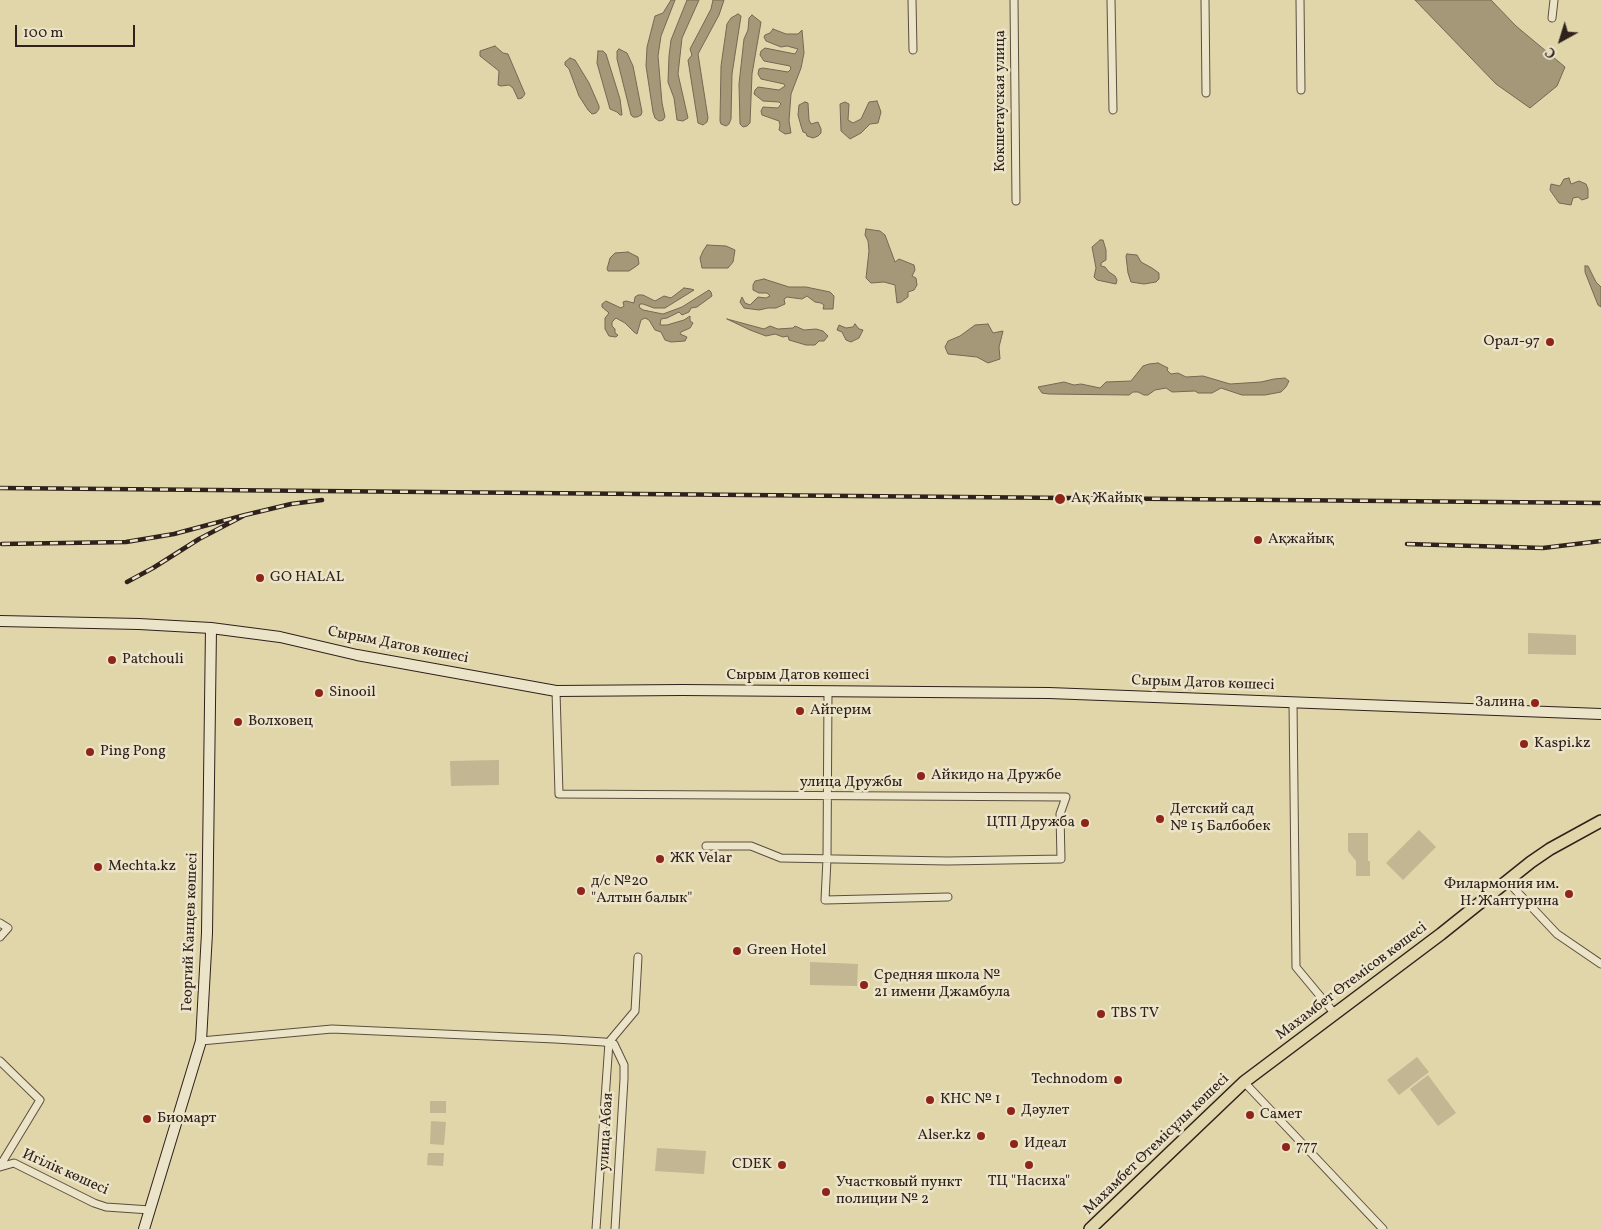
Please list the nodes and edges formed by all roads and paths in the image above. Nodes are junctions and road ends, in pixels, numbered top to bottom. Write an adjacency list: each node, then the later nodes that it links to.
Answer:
1 (912, 0): 8 (street)
2 (1014, 0): 12 (street, Кокшетауская улица)
3 (1111, 0): 11 (street)
4 (1205, 0): 10 (street)
5 (1300, 0): 9 (street)
6 (1554, 0): 7 (street)
7 (1552, 18)
8 (913, 50)
9 (1302, 90)
10 (1206, 93)
11 (1113, 110)
12 (1016, 201)
13 (0, 621): 14 (main road, Сырым Датов көшесі)
14 (211, 628): 15 (main road, Сырым Датов көшесі); 30 (main road, Георгий Канцев көшесі)
15 (556, 691): 16 (main road, Сырым Датов көшесі); 19 (street, улица Дружбы)
16 (828, 692): 17 (main road, Сырым Датов көшесі); 19 (street)
17 (1293, 702): 18 (main road, Сырым Датов көшесі); 29 (street)
18 (1601, 714)
19 (826, 796): 22 (street); 22 (street, улица Дружбы)
20 (1601, 821): 23 (main road, Махамбет Өтемісов көшесі)
21 (706, 846): 22 (street, улица Дружбы)
22 (827, 859): 24 (street)
23 (1508, 882): 28 (street); 29 (main road, Махамбет Өтемісов көшесі)
24 (948, 897)
25 (0, 923): 26 (street)
26 (0, 937)
27 (638, 957): 31 (street)
28 (1601, 964)
29 (1335, 1014): 33 (main road, Махамбет Өтемісов көшесі)
30 (201, 1041): 31 (street); 35 (main road, Георгий Канцев көшесі)
31 (609, 1042): 37 (street, улица Абая); 38 (street, улица Абая)
32 (0, 1061): 34 (street)
33 (1244, 1082): 39 (main road, Махамбет Өтемісұлы көшесі); 40 (street)
34 (0, 1167): 35 (street, Игілік көшесі)
35 (150, 1210): 36 (main road, Георгий Канцев көшесі)
36 (144, 1229)
37 (596, 1229)
38 (614, 1229)
39 (1090, 1229)
40 (1382, 1229)

